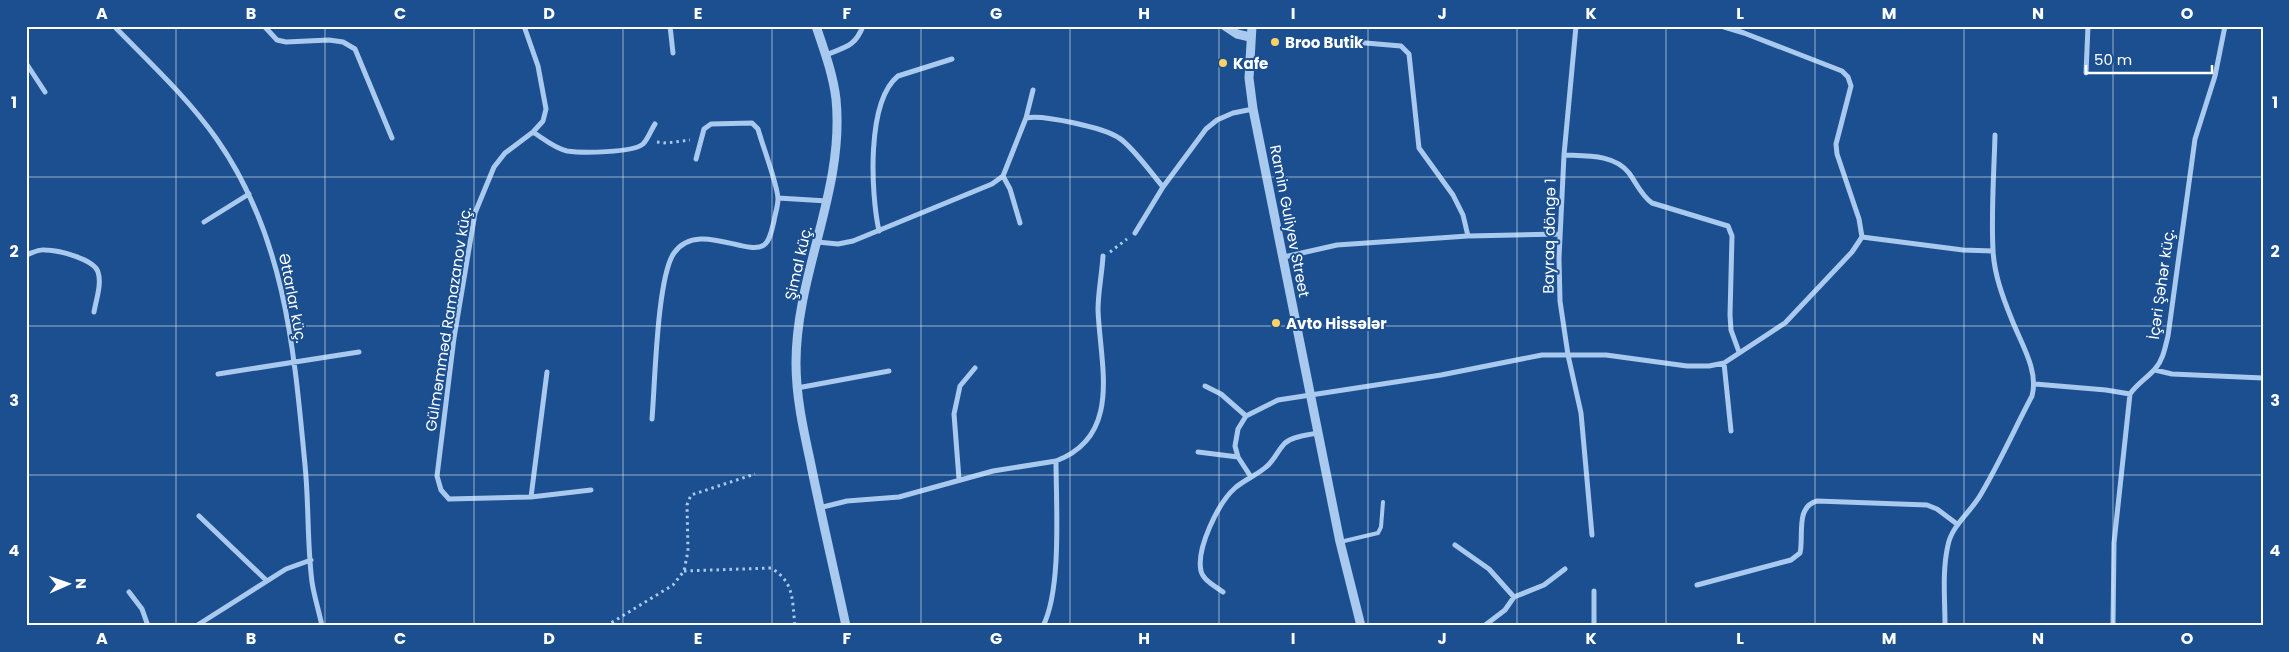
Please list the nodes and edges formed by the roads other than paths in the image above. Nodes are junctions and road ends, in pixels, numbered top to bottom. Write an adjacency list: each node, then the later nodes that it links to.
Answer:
1 (114, 26): 32 (street, Əttarlar küç.)
2 (264, 26): 27 (street)
3 (524, 26): 25 (street, Gülməmməd Ramazanov küç.)
4 (670, 26): 15 (street)
5 (816, 26): 16 (street, Şimal küç.)
6 (863, 26): 16 (street)
7 (1225, 26): 13 (street)
8 (1252, 26): 13 (street, Ramin Guliyev Street)
9 (1576, 26): 28 (street, Bayraq döngə 1)
10 (1721, 26): 41 (street)
11 (2088, 26): 19 (street)
12 (2225, 26): 54 (street, İçəri Şəhər küç.)
13 (1250, 37): 22 (street, Ramin Guliyev Street)
14 (1342, 41): 40 (street)
15 (673, 53)
16 (826, 55): 34 (street, Şimal küç.)
17 (952, 59): 37 (street)
18 (26, 63): 21 (street)
19 (2086, 73)
20 (1033, 90): 23 (street)
21 (45, 92)
22 (1253, 110): 31 (street); 46 (street, Ramin Guliyev Street)
23 (1026, 118): 30 (street); 31 (street)
24 (655, 124): 25 (street)
25 (533, 132): 74 (street, Gülməmməd Ramazanov küç.)
26 (1995, 135): 43 (street)
27 (392, 138)
28 (1564, 155): 39 (street, Bayraq döngə 1); 49 (street)
29 (696, 160): 33 (street)
30 (1003, 176): 36 (street); 37 (street)
31 (1163, 187): 38 (street)
32 (249, 194): 35 (street); 51 (street, Əttarlar küç.)
33 (778, 198): 34 (street); 65 (street)
34 (827, 201): 42 (street, Şimal küç.)
35 (204, 222)
36 (1020, 223)
37 (879, 231): 42 (street)
38 (1135, 232)
39 (1560, 234): 40 (street); 50 (street, Bayraq döngə 1)
40 (1468, 236): 46 (street)
41 (1862, 237): 43 (street); 49 (street)
42 (817, 242): 61 (street, Şimal küç.)
43 (1993, 251): 59 (street)
44 (26, 255): 47 (street)
45 (1103, 256): 70 (street)
46 (1284, 257): 62 (street, Ramin Guliyev Street)
47 (94, 312)
48 (359, 352): 51 (street)
49 (1739, 352): 52 (street)
50 (1568, 354): 52 (street); 62 (street); 79 (street, Bayraq döngə 1)
51 (293, 363): 57 (street); 82 (street, Əttarlar küç.)
52 (1724, 363): 66 (street)
53 (975, 368): 72 (street)
54 (2155, 370): 58 (street); 63 (street, İçəri Şəhər küç.)
55 (889, 371): 61 (street)
56 (547, 372): 74 (street)
57 (218, 374)
58 (2263, 378)
59 (2036, 384): 63 (street); 78 (street)
60 (1205, 386): 64 (street)
61 (797, 388): 76 (street, Şimal küç.)
62 (1310, 394): 64 (street); 67 (street, Ramin Guliyev Street)
63 (2130, 394): 99 (street)
64 (1246, 416): 69 (street)
65 (652, 418)
66 (1731, 431)
67 (1318, 432): 71 (street); 80 (street, Ramin Guliyev Street)
68 (1198, 452): 69 (street)
69 (1238, 457): 71 (street)
70 (1056, 461): 72 (street); 94 (street)
71 (1251, 477): 87 (street)
72 (959, 479): 76 (street)
73 (590, 490): 74 (street, Gülməmməd Ramazanov küç.)
74 (531, 497)
75 (1383, 502): 80 (lane)
76 (819, 508): 93 (street, Şimal küç.)
77 (199, 516): 84 (street)
78 (1957, 524): 85 (street); 98 (street)
79 (1592, 535)
80 (1340, 542): 95 (street, Ramin Guliyev Street)
81 (1455, 545): 89 (street)
82 (311, 560): 84 (street); 92 (street, Əttarlar küç.)
83 (1565, 570): 89 (street)
84 (267, 581): 91 (street)
85 (1697, 585)
86 (129, 592): 90 (street)
87 (1223, 592)
88 (1594, 592): 97 (street)
89 (1514, 597): 96 (street)
90 (148, 626)
91 (196, 626)
92 (322, 626)
93 (846, 626)
94 (1043, 626)
95 (1361, 626)
96 (1484, 626)
97 (1594, 626)
98 (1944, 626)
99 (2113, 626)

